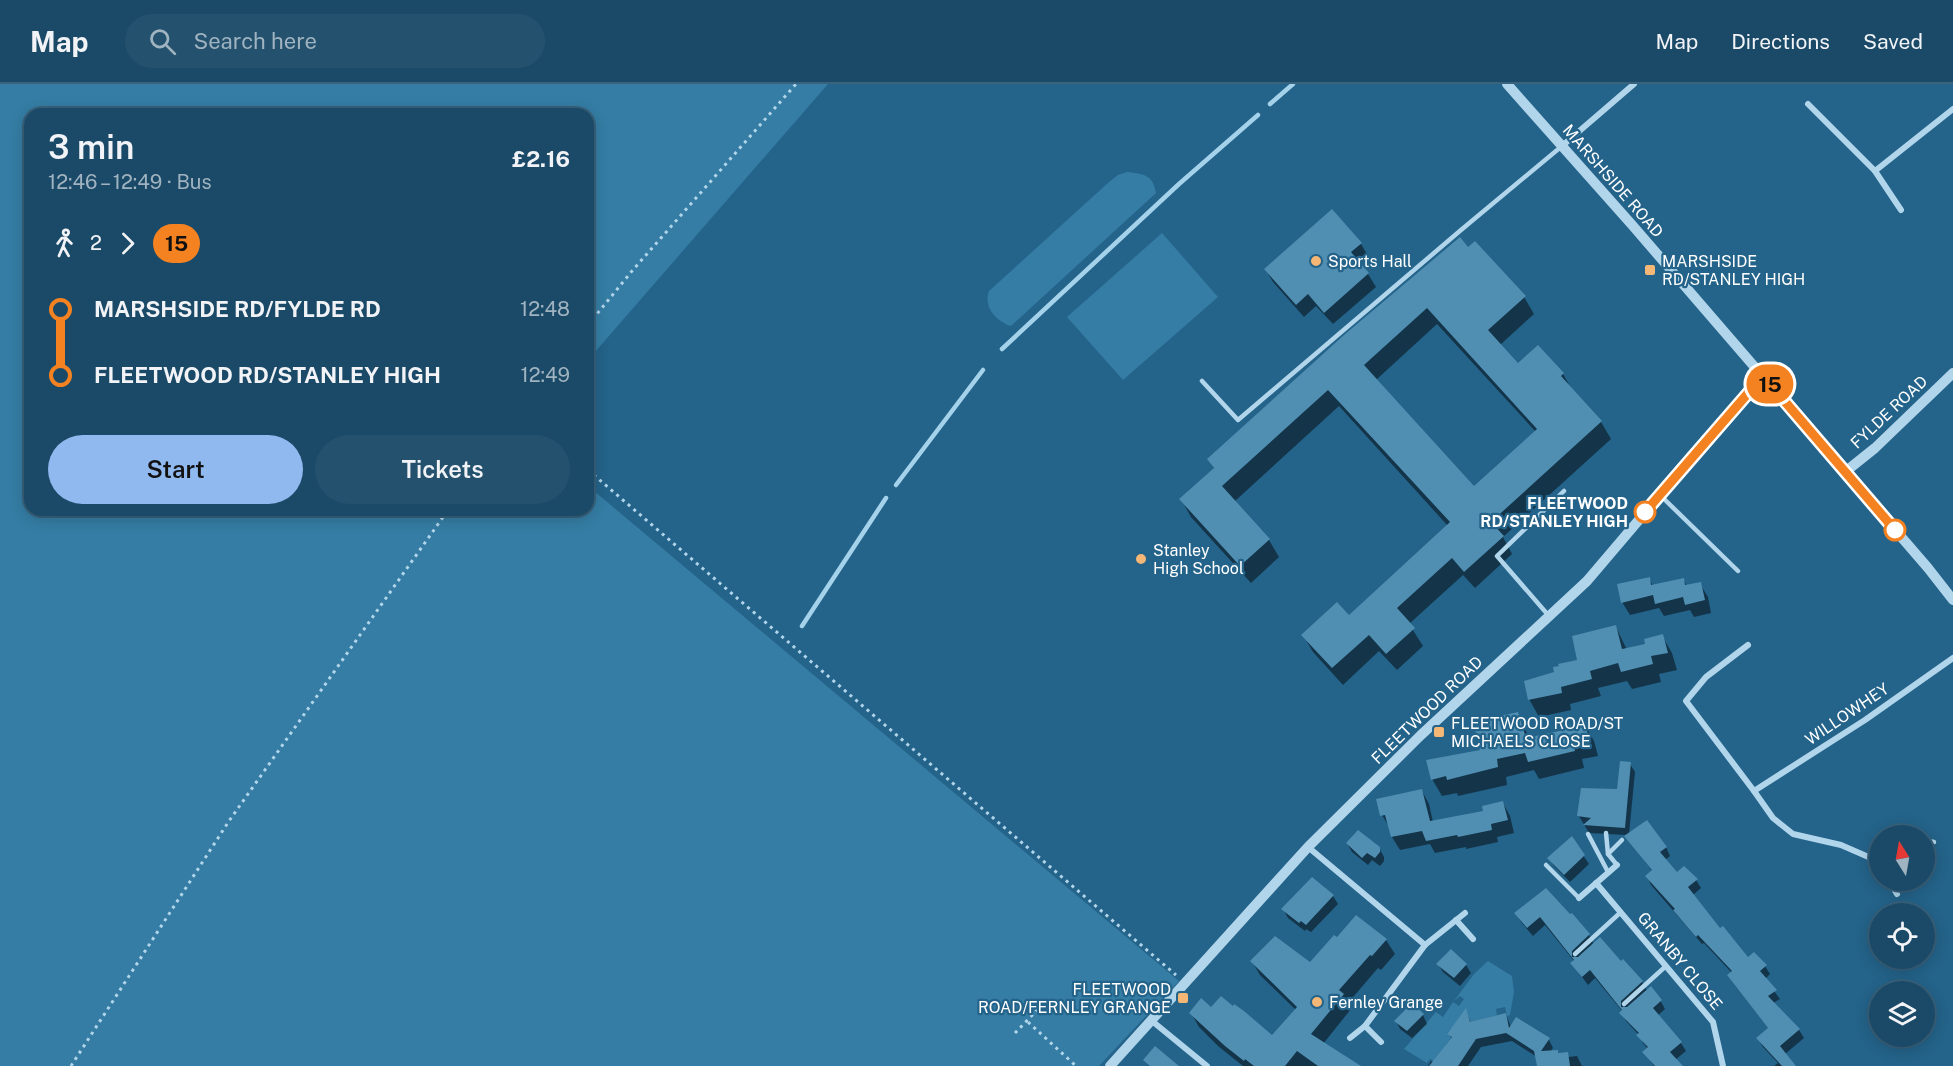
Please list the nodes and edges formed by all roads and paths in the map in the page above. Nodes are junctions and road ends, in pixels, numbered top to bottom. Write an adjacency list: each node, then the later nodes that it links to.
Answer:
1 (796, 84): 9 (path)
2 (1507, 84): 6 (street, MARSHSIDE ROAD)
3 (1634, 84): 6 (street)
4 (1808, 104): 7 (street)
5 (1953, 109): 7 (street)
6 (1562, 146): 11 (street, MARSHSIDE ROAD); 12 (lane)
7 (1875, 171): 8 (street)
8 (1901, 210)
9 (594, 318)
10 (1953, 373): 13 (street, FYLDE ROAD)
11 (1763, 376): 13 (street, MARSHSIDE ROAD); 16 (street, FLEETWOOD ROAD)
12 (1202, 381)
13 (1845, 472): 19 (street, MARSHSIDE ROAD)
14 (594, 475): 44 (path)
15 (1564, 491): 20 (lane)
16 (1660, 495): 18 (lane); 20 (street, FLEETWOOD ROAD)
17 (444, 516): 53 (path)
18 (1738, 571)
19 (1952, 597)
20 (1549, 616): 27 (street, FLEETWOOD ROAD)
21 (1748, 645): 23 (street)
22 (1953, 658): 23 (street, WILLOWHEY)
23 (1754, 791): 29 (street)
24 (1606, 833): 28 (lane)
25 (1588, 834): 32 (lane)
26 (1622, 840): 28 (lane)
27 (1308, 847): 41 (street); 44 (street, FLEETWOOD ROAD)
28 (1608, 854): 31 (lane)
29 (1869, 857)
30 (1546, 865): 36 (lane)
31 (1617, 865): 32 (street)
32 (1608, 872): 33 (street)
33 (1596, 883): 36 (street); 37 (street, GRANBY CLOSE)
34 (1895, 891): 35 (street)
35 (1897, 894)
36 (1579, 898)
37 (1622, 912): 42 (lane); 43 (street, GRANBY CLOSE)
38 (1465, 913): 39 (street)
39 (1456, 920): 40 (street); 41 (street)
40 (1473, 939)
41 (1425, 945): 49 (street)
42 (1575, 954)
43 (1666, 966): 45 (lane); 57 (street, GRANBY CLOSE)
44 (1186, 984): 47 (street, FLEETWOOD ROAD)
45 (1624, 1004)
46 (1040, 1007): 48 (path)
47 (1152, 1021): 55 (street, FLEETWOOD ROAD); 56 (street)
48 (1028, 1022): 50 (path); 54 (path)
49 (1365, 1026): 51 (street); 52 (street)
50 (1015, 1033)
51 (1350, 1038)
52 (1381, 1042)
53 (71, 1066)
54 (1076, 1066)
55 (1110, 1066)
56 (1207, 1066)
57 (1724, 1066)

